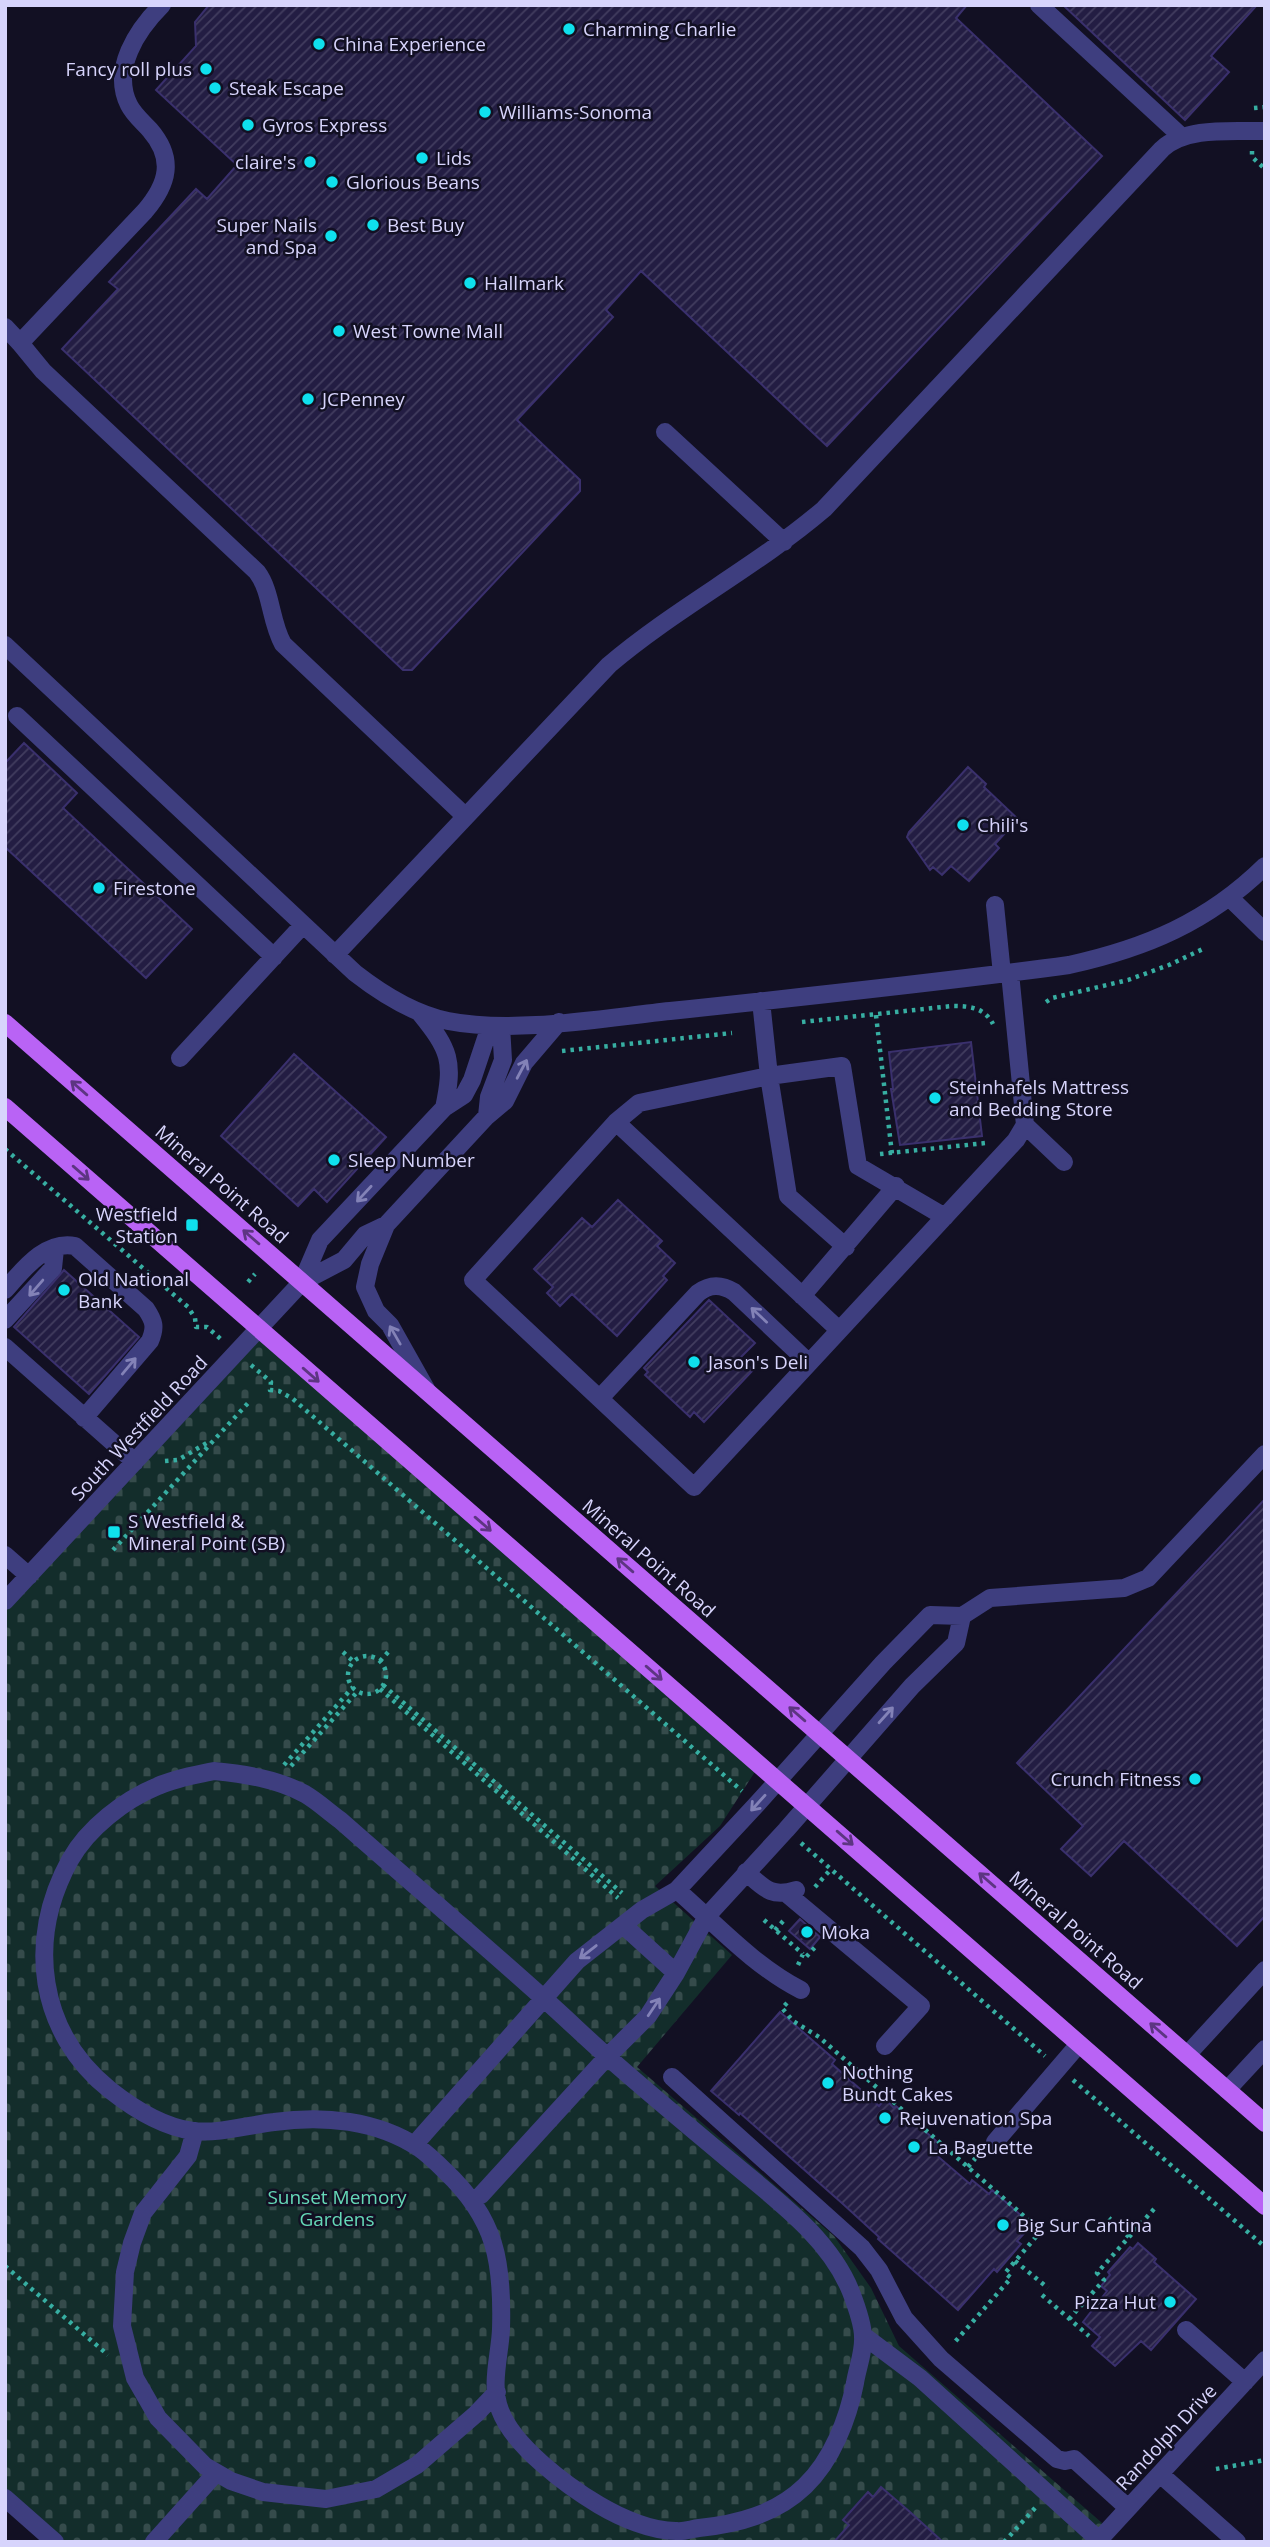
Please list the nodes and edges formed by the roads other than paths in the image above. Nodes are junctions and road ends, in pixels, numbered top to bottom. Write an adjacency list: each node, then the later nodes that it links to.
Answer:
1 (162, 5): 6 (street)
2 (1039, 5): 4 (street)
3 (1265, 131): 4 (street)
4 (1182, 137): 8 (street)
5 (5, 327): 6 (street)
6 (20, 343): 11 (street)
7 (665, 432): 8 (street)
8 (784, 542): 11 (street)
9 (5, 645): 15 (street)
10 (17, 716): 18 (street)
11 (465, 816): 17 (street)
12 (1265, 866): 13 (street)
13 (1230, 898): 16 (street); 19 (street)
14 (995, 905): 19 (street)
15 (303, 925): 17 (street); 18 (street)
16 (1265, 932)
17 (335, 955): 21 (street)
18 (274, 957): 25 (street)
19 (1006, 973): 20 (street); 31 (street)
20 (761, 1001): 22 (street); 26 (street)
21 (418, 1011): 24 (street); 28 (street)
22 (559, 1022): 24 (street); 29 (street, one-way to 22)
23 (5, 1023): 38 (main road, Mineral Point Road, one-way to 23)
24 (496, 1026): 28 (street); 29 (street)
25 (180, 1058)
26 (769, 1076): 30 (street); 33 (street); 36 (street)
27 (5, 1107): 42 (main road, one-way to 42)
28 (444, 1108): 38 (street, one-way to 38)
29 (487, 1116): 35 (street)
30 (616, 1122): 40 (street); 47 (street)
31 (1025, 1125): 32 (street); 34 (street)
32 (1064, 1162)
33 (896, 1186): 34 (street); 36 (street)
34 (945, 1217): 43 (street)
35 (386, 1225): 38 (street); 46 (street, one-way to 35)
36 (846, 1247): 40 (street)
37 (55, 1249): 39 (street); 41 (street, one-way to 41); 48 (street, one-way to 37)
38 (302, 1282): 42 (street, South Westfield Road); 46 (main road, Mineral Point Road)
39 (5, 1290)
40 (802, 1296): 43 (street)
41 (5, 1320)
42 (260, 1329): 50 (street, South Westfield Road); 57 (main road, one-way to 57)
43 (839, 1330): 45 (street)
44 (6, 1348): 48 (street)
45 (808, 1362): 47 (street, one-way to 47); 47 (street)
46 (429, 1394): 55 (main road, Mineral Point Road, one-way to 46)
47 (600, 1398)
48 (84, 1418): 50 (street)
49 (1265, 1454): 54 (street)
50 (135, 1462): 52 (street, South Westfield Road)
51 (5, 1555): 52 (street)
52 (29, 1576): 53 (street, South Westfield Road)
53 (5, 1601)
54 (962, 1616): 55 (street); 56 (street, one-way to 54)
55 (819, 1734): 56 (main road, Mineral Point Road); 57 (street)
56 (848, 1758): 58 (street); 72 (main road, Mineral Point Road, one-way to 56)
57 (778, 1780): 58 (main road); 60 (street, one-way to 60)
58 (807, 1806): 59 (street); 69 (main road, one-way to 69)
59 (746, 1872): 61 (street); 62 (street)
60 (677, 1890): 62 (street); 63 (street)
61 (786, 1893): 64 (street); 64 (street)
62 (707, 1916): 66 (street); 67 (street)
63 (623, 1925): 66 (street); 68 (street, one-way to 68)
64 (859, 1954): 70 (street)
65 (1265, 1970): 72 (street)
66 (676, 1973): 73 (street, one-way to 66)
67 (798, 1988)
68 (543, 1998): 73 (street); 77 (street); 79 (street)
69 (1079, 2044): 78 (street); 81 (main road)
70 (885, 2046)
71 (1265, 2049): 75 (street)
72 (1187, 2055): 75 (main road, Mineral Point Road)
73 (607, 2057): 80 (street); 83 (street)
74 (672, 2077): 90 (street)
75 (1227, 2090): 76 (main road, Mineral Point Road)
76 (1265, 2123)
77 (195, 2131): 79 (street); 87 (street)
78 (995, 2142)
79 (414, 2145): 80 (street)
80 (472, 2200): 86 (street)
81 (1265, 2206)
82 (1186, 2330): 85 (street)
83 (864, 2336): 86 (street); 91 (street)
84 (1265, 2360): 85 (street, Randolph Drive)
85 (1245, 2382): 88 (street, Randolph Drive)
86 (497, 2392): 87 (street)
87 (216, 2473): 93 (street)
88 (1160, 2474): 90 (street, Randolph Drive); 94 (street)
89 (5, 2498): 92 (street)
90 (1128, 2508): 91 (street, Randolph Drive)
91 (1098, 2541)
92 (55, 2542)
93 (154, 2542)
94 (1237, 2542)

